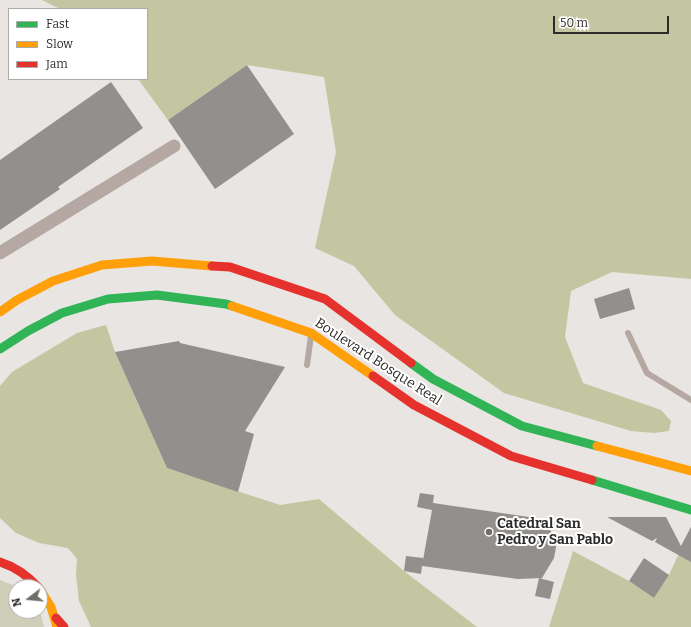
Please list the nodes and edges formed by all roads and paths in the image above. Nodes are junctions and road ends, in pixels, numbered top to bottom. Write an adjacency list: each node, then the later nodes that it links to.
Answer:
1 (174, 146): 2 (street)
2 (0, 253)
3 (0, 312): 9 (main road, Boulevard Bosque Real)
4 (311, 333): 6 (main road, Boulevard Bosque Real); 7 (lane); 10 (main road, Boulevard Bosque Real)
5 (628, 334): 8 (lane)
6 (0, 349)
7 (307, 365)
8 (691, 400)
9 (691, 471)
10 (691, 510)
11 (0, 562): 12 (main road)
12 (32, 579)
13 (48, 601): 14 (main road)
14 (57, 622): 15 (main road)
15 (64, 627)

